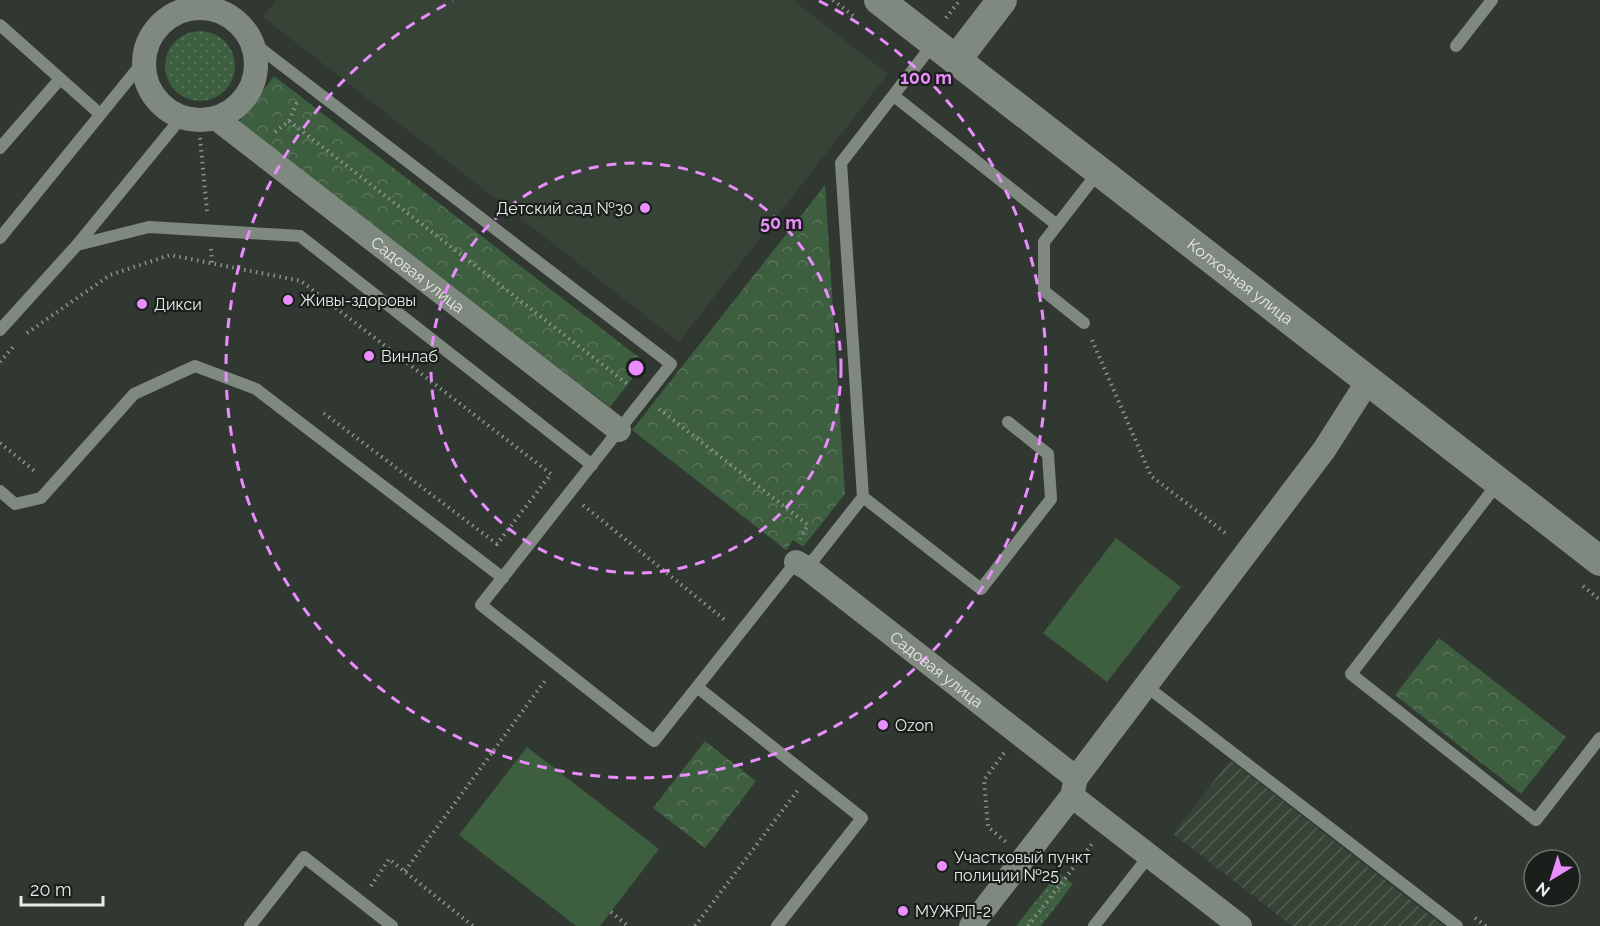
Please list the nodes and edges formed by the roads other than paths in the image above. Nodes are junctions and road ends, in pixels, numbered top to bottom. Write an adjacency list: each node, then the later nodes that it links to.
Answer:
1 (879, 0): 9 (street, Колхозная улица)
2 (1002, 0): 9 (street)
3 (1491, 0): 8 (lane)
4 (163, 7): 5 (street); 10 (street)
5 (233, 7): 7 (street)
6 (0, 25): 11 (lane)
7 (252, 42): 14 (street); 24 (lane)
8 (1456, 46)
9 (945, 51): 12 (lane); 16 (street, Колхозная улица)
10 (143, 62): 13 (lane); 14 (street)
11 (60, 79): 13 (lane); 15 (lane)
12 (894, 96): 17 (lane); 28 (lane)
13 (100, 114): 18 (lane)
14 (199, 119): 19 (lane); 24 (street, Садовая улица)
15 (0, 148)
16 (1100, 171): 17 (lane); 22 (street, Колхозная улица)
17 (1057, 225): 20 (lane)
18 (0, 238)
19 (77, 245): 21 (lane); 25 (lane)
20 (1084, 323)
21 (0, 330)
22 (1368, 381): 26 (street, Колхозная улица); 32 (street)
23 (1008, 422): 28 (lane)
24 (619, 430): 25 (lane)
25 (592, 465): 31 (lane)
26 (1499, 482): 29 (street, Колхозная улица); 34 (lane)
27 (0, 492): 31 (lane)
28 (863, 497): 30 (lane)
29 (1600, 561)
30 (801, 565): 33 (lane); 35 (street, Садовая улица)
31 (503, 578): 33 (lane)
32 (1146, 686): 35 (street); 43 (lane)
33 (697, 687): 39 (lane)
34 (1600, 738)
35 (1074, 787): 36 (street, Садовая улица); 40 (street)
36 (1149, 856): 41 (lane); 42 (street, Садовая улица)
37 (250, 926): 38 (lane)
38 (392, 926)
39 (777, 926)
40 (971, 926)
41 (1094, 926)
42 (1240, 926)
43 (1457, 926)

